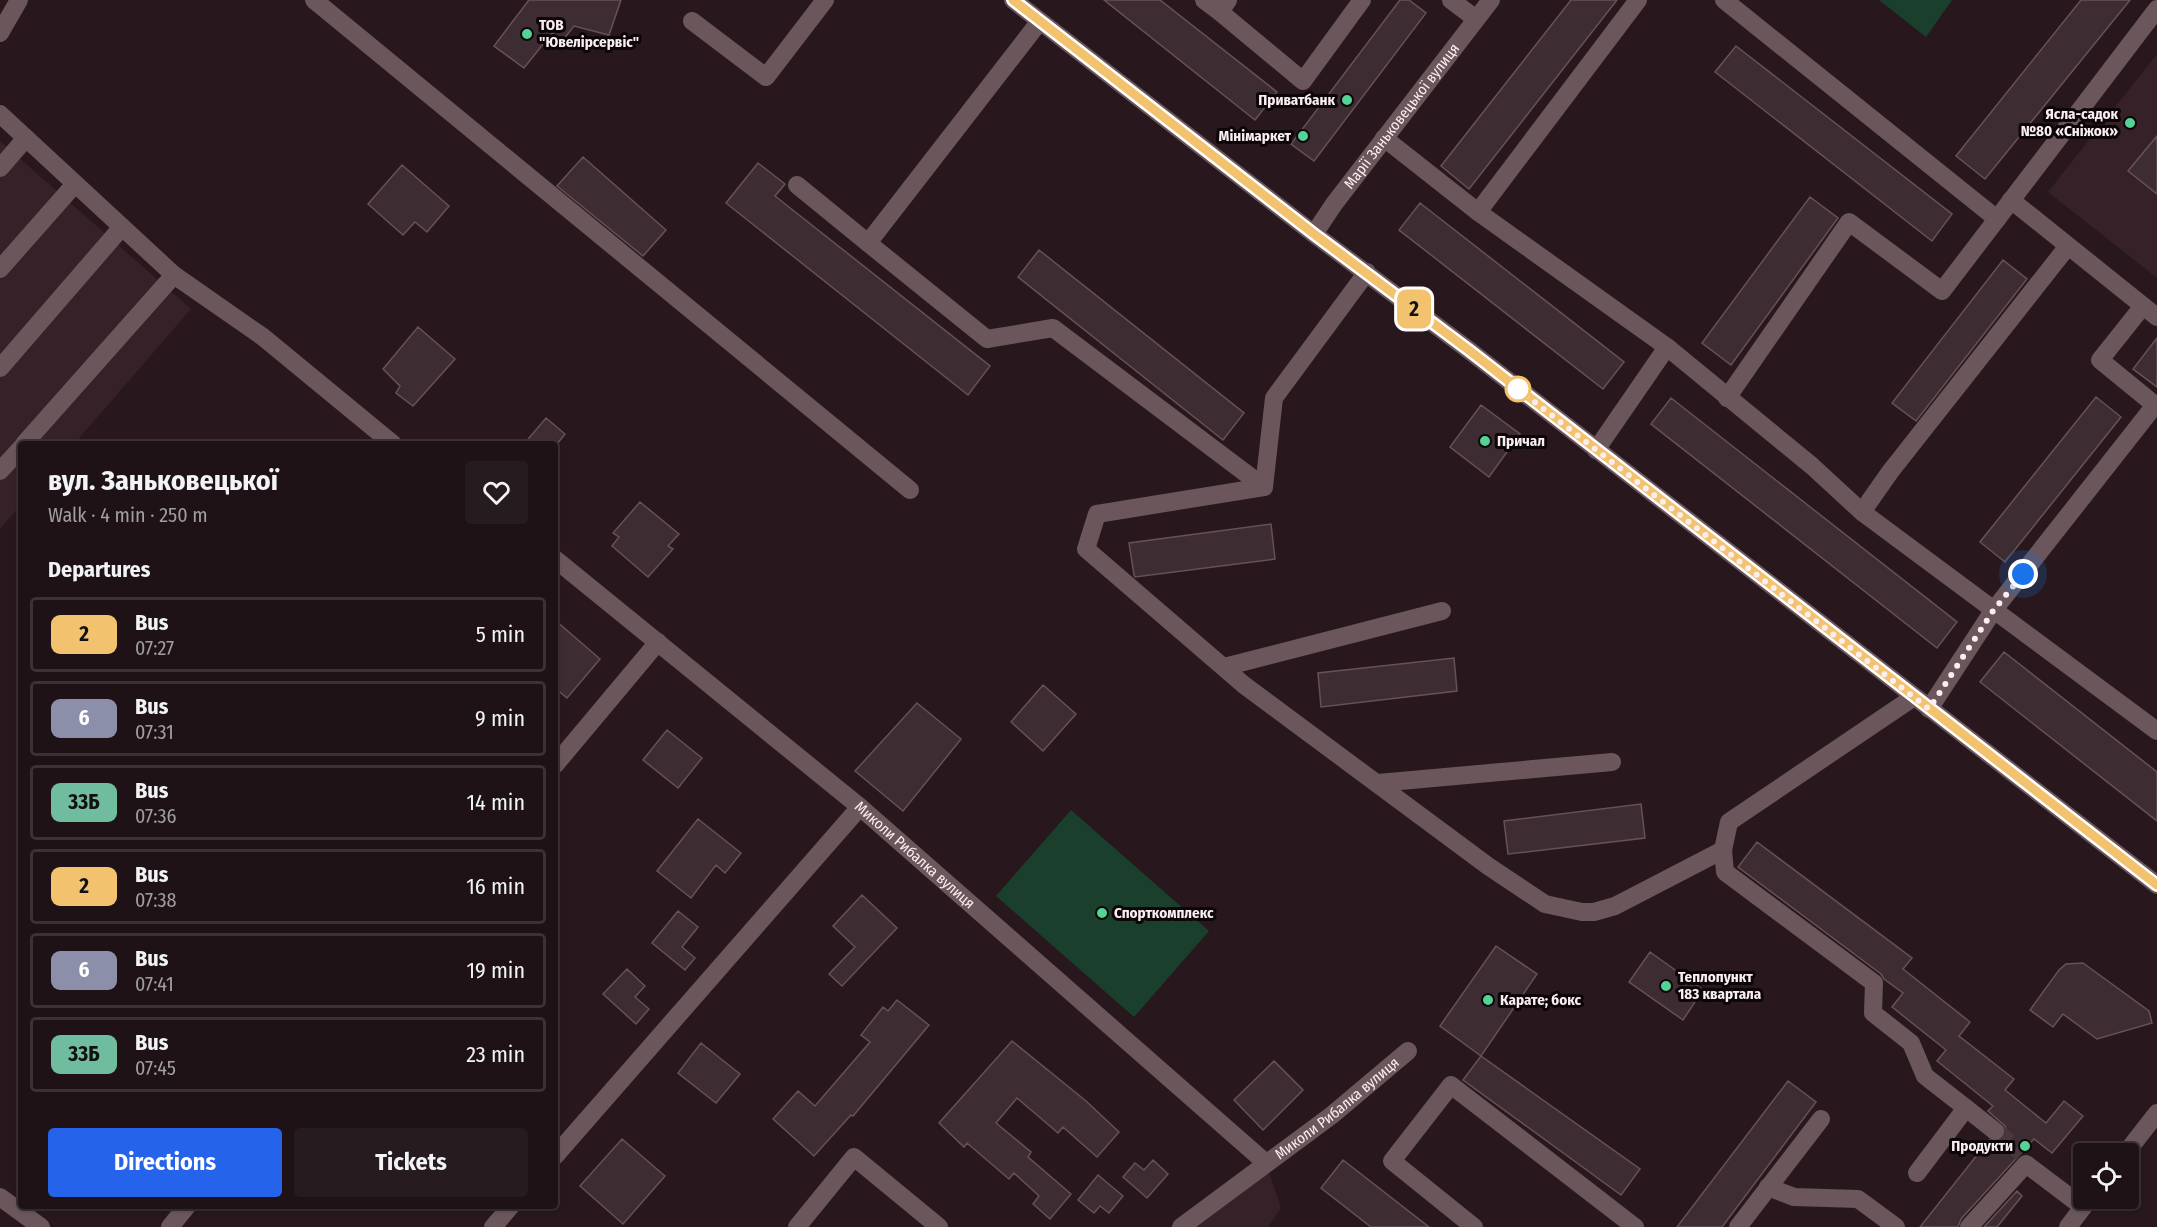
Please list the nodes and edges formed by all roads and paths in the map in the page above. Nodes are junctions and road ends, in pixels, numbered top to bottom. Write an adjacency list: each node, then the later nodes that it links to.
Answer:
1 (19, 0): 16 (street)
2 (314, 0): 43 (street)
3 (825, 0): 14 (street)
4 (1013, 0): 15 (street)
5 (1204, 0): 11 (street)
6 (1362, 0): 11 (street)
7 (1451, 0): 13 (street)
8 (1491, 0): 13 (street, Марії Заньковецької вулиця)
9 (1638, 0): 24 (street)
10 (1724, 0): 25 (street)
11 (1224, 6)
12 (2157, 9): 23 (street)
13 (1476, 18): 19 (street, Марії Заньковецької вулиця)
14 (692, 21)
15 (1040, 21): 27 (street); 28 (street)
16 (0, 33)
17 (0, 114): 18 (street)
18 (26, 138): 20 (street); 21 (street)
19 (1384, 138): 24 (street); 27 (street, Марії Заньковецької вулиця)
20 (0, 168)
21 (75, 183): 26 (street); 30 (street)
22 (797, 185): 28 (street)
23 (2011, 200): 25 (street); 29 (street)
24 (1478, 212): 34 (street)
25 (1997, 219): 36 (street)
26 (123, 227): 32 (street); 35 (street)
27 (1314, 234): 31 (street)
28 (868, 243): 42 (street)
29 (2068, 246): 33 (street); 44 (street)
30 (0, 269)
31 (1366, 272): 40 (street); 42 (street)
32 (174, 275): 37 (street); 38 (street)
33 (2150, 312): 47 (street)
34 (1667, 347): 36 (street); 40 (street)
35 (0, 368)
36 (1727, 398): 44 (street)
37 (27, 441)
38 (389, 441)
39 (18, 450): 41 (street)
40 (1596, 450): 50 (street)
41 (0, 471)
42 (1264, 487): 49 (street)
43 (910, 490)
44 (1862, 512): 47 (street)
45 (558, 561): 48 (street, Миколи Рибалка вулиця)
46 (1442, 611): 49 (street)
47 (1993, 611): 51 (street); 52 (street)
48 (658, 642): 53 (street); 56 (street, Миколи Рибалка вулиця)
49 (1224, 668): 55 (street)
50 (1914, 697): 51 (street); 57 (street)
51 (1929, 709): 58 (street)
52 (2157, 731)
53 (558, 761)
54 (1612, 762): 55 (street)
55 (1378, 783): 57 (street)
56 (860, 807): 65 (street); 66 (street, Миколи Рибалка вулиця)
57 (1723, 850): 60 (street)
58 (2157, 885)
59 (1408, 1051): 66 (street, Миколи Рибалка вулиця)
60 (1966, 1108): 63 (street); 67 (street)
61 (2157, 1113): 64 (street)
62 (1821, 1119): 68 (street)
63 (1995, 1131)
64 (2134, 1143)
65 (558, 1153)
66 (1266, 1163): 79 (street, Миколи Рибалка вулиця)
67 (1917, 1173)
68 (1768, 1187): 82 (street); 83 (street)
69 (2073, 1193): 84 (street)
70 (0, 1197): 74 (street)
71 (185, 1209): 75 (street)
72 (508, 1209): 76 (street)
73 (2082, 1209): 85 (street)
74 (41, 1227)
75 (170, 1227)
76 (493, 1227)
77 (797, 1227): 78 (street)
78 (939, 1227)
79 (1180, 1227)
80 (1474, 1227): 81 (street)
81 (1635, 1227)
82 (1738, 1227)
83 (1896, 1227)
84 (1969, 1227)
85 (2068, 1227)

